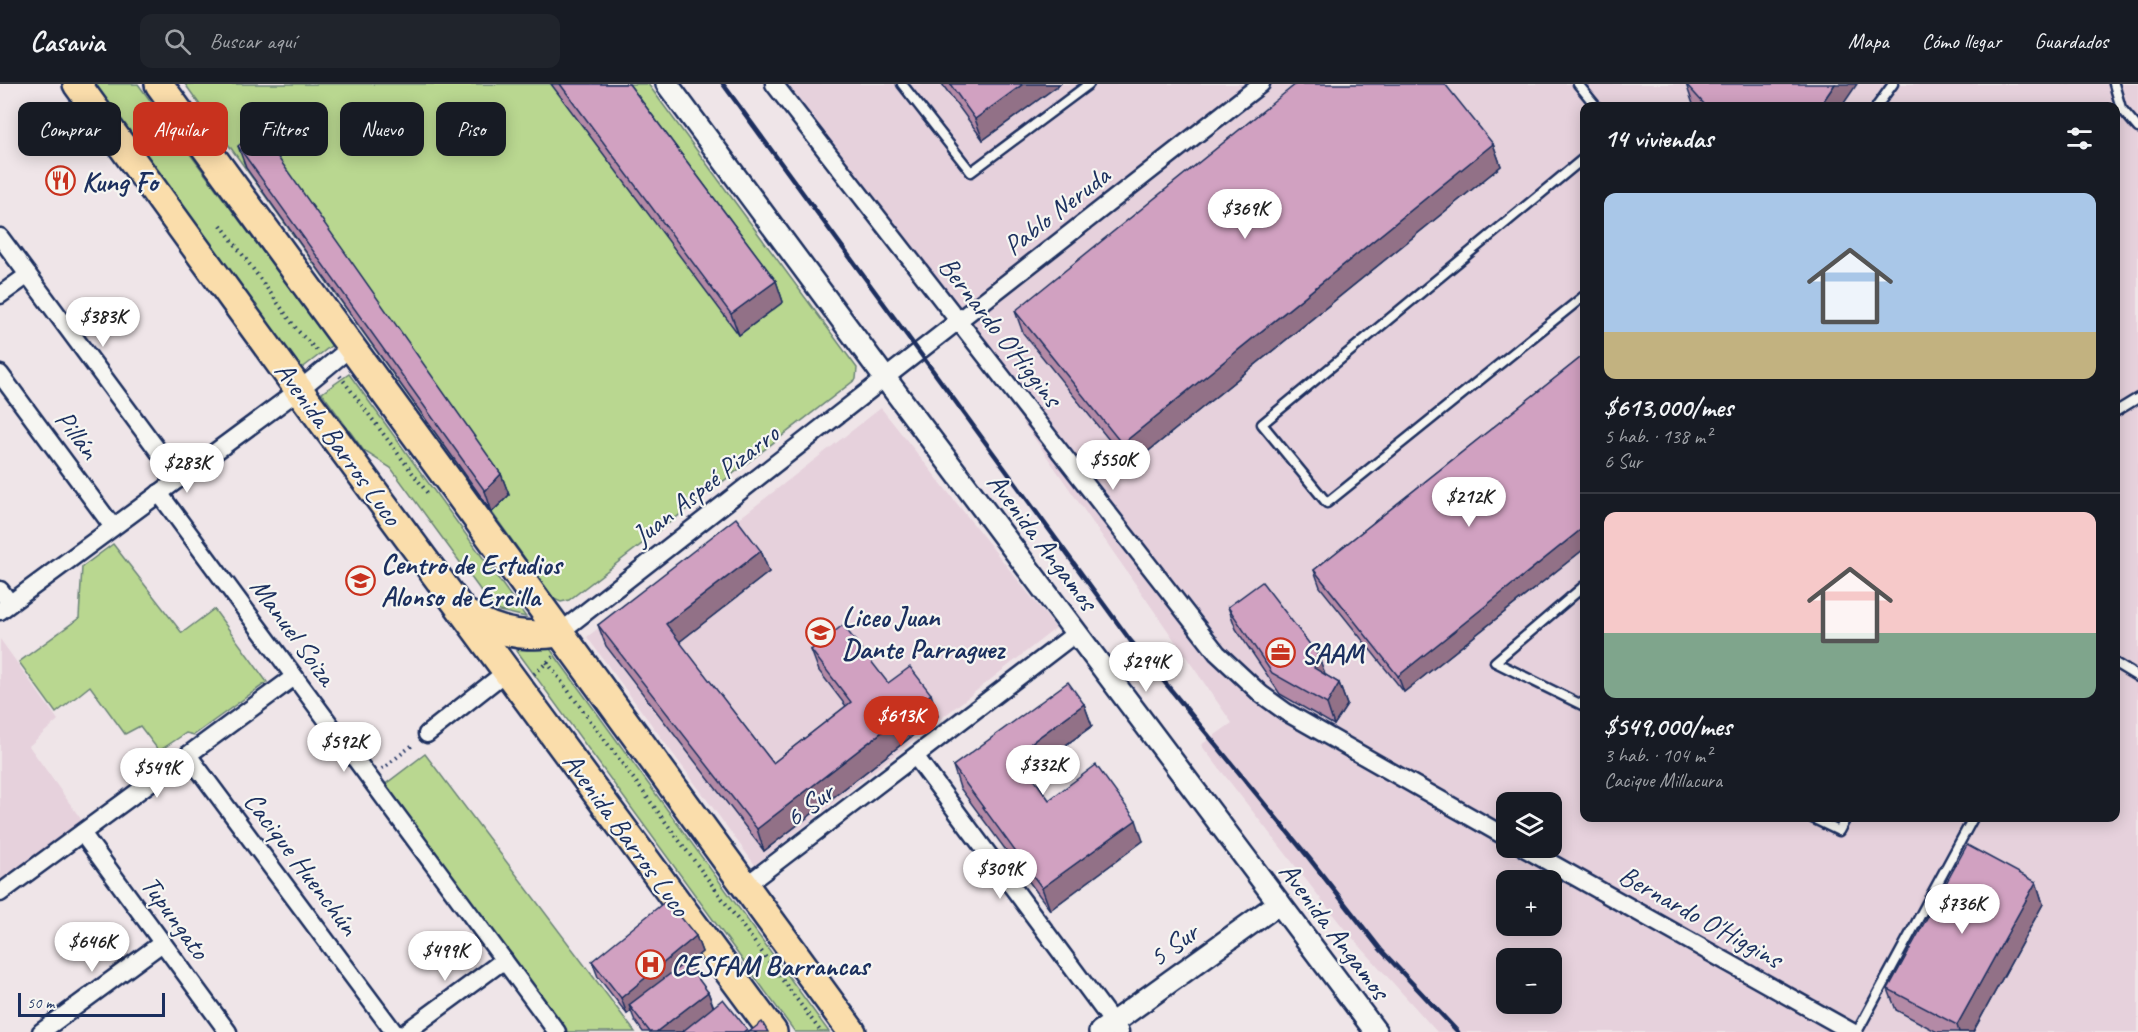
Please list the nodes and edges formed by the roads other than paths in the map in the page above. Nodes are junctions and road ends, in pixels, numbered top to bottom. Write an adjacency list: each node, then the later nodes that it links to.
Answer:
1 (77, 84): 25 (main road, Avenida Barros Luco)
2 (159, 84): 22 (main road)
3 (667, 84): 24 (street, Avenida Angamos)
4 (774, 84): 21 (street, Bernardo O'Higgins)
5 (902, 84): 6 (lane)
6 (1089, 84)
7 (1261, 84): 21 (street, Pablo Neruda)
8 (1578, 84): 11 (lane)
9 (1893, 84): 12 (lane)
10 (2114, 84): 13 (lane)
11 (1593, 102)
12 (1880, 102)
13 (2119, 102)
14 (2120, 105): 15 (lane)
15 (2138, 128)
16 (1580, 161): 20 (lane)
17 (0, 237): 18 (street)
18 (28, 274): 19 (street); 28 (street)
19 (0, 295)
20 (1580, 299)
21 (959, 320): 24 (street, Pablo Neruda); 47 (street, Bernardo O'Higgins)
22 (340, 356): 25 (street); 35 (main road)
23 (0, 374): 30 (street, Pillán)
24 (885, 378): 34 (street, Avenida Angamos); 35 (street, Juan Aspeé Pizarro)
25 (299, 390): 28 (street); 33 (main road, Avenida Barros Luco)
26 (2138, 398): 27 (lane)
27 (2120, 409)
28 (179, 478): 29 (street)
29 (159, 493): 30 (street); 37 (street, Manuel Soiza)
30 (113, 527): 32 (street)
31 (1580, 589): 40 (lane)
32 (3, 601)
33 (463, 612): 35 (main road); 39 (main road, Avenida Barros Luco)
34 (1076, 633): 43 (street, 6 Sur); 52 (street, Avenida Angamos)
35 (563, 639): 50 (main road)
36 (2120, 666): 38 (lane)
37 (294, 677): 42 (street); 54 (street, Manuel Soiza)
38 (2138, 677)
39 (513, 679): 41 (street); 61 (main road, Avenida Barros Luco)
40 (1580, 704)
41 (427, 734)
42 (188, 755): 48 (street); 58 (street, Cacique Huenchún)
43 (916, 757): 50 (street, 6 Sur); 55 (street)
44 (1820, 822): 45 (lane)
45 (1844, 822)
46 (1971, 822): 65 (lane)
47 (1496, 831)
48 (81, 834): 51 (street); 53 (street, Tupungato)
49 (1542, 858): 64 (street, Bernardo O'Higgins)
50 (744, 886): 62 (main road)
51 (0, 893)
52 (1279, 903): 55 (street, 5 Sur); 63 (street, Avenida Angamos)
53 (162, 943): 56 (street); 57 (street, Tupungato)
54 (504, 960): 59 (street); 60 (street, Manuel Soiza)
55 (1111, 1029)
56 (41, 1032)
57 (228, 1032)
58 (394, 1032)
59 (406, 1032)
60 (557, 1032)
61 (773, 1032)
62 (852, 1032)
63 (1376, 1032)
64 (1852, 1032)
65 (1857, 1032)

